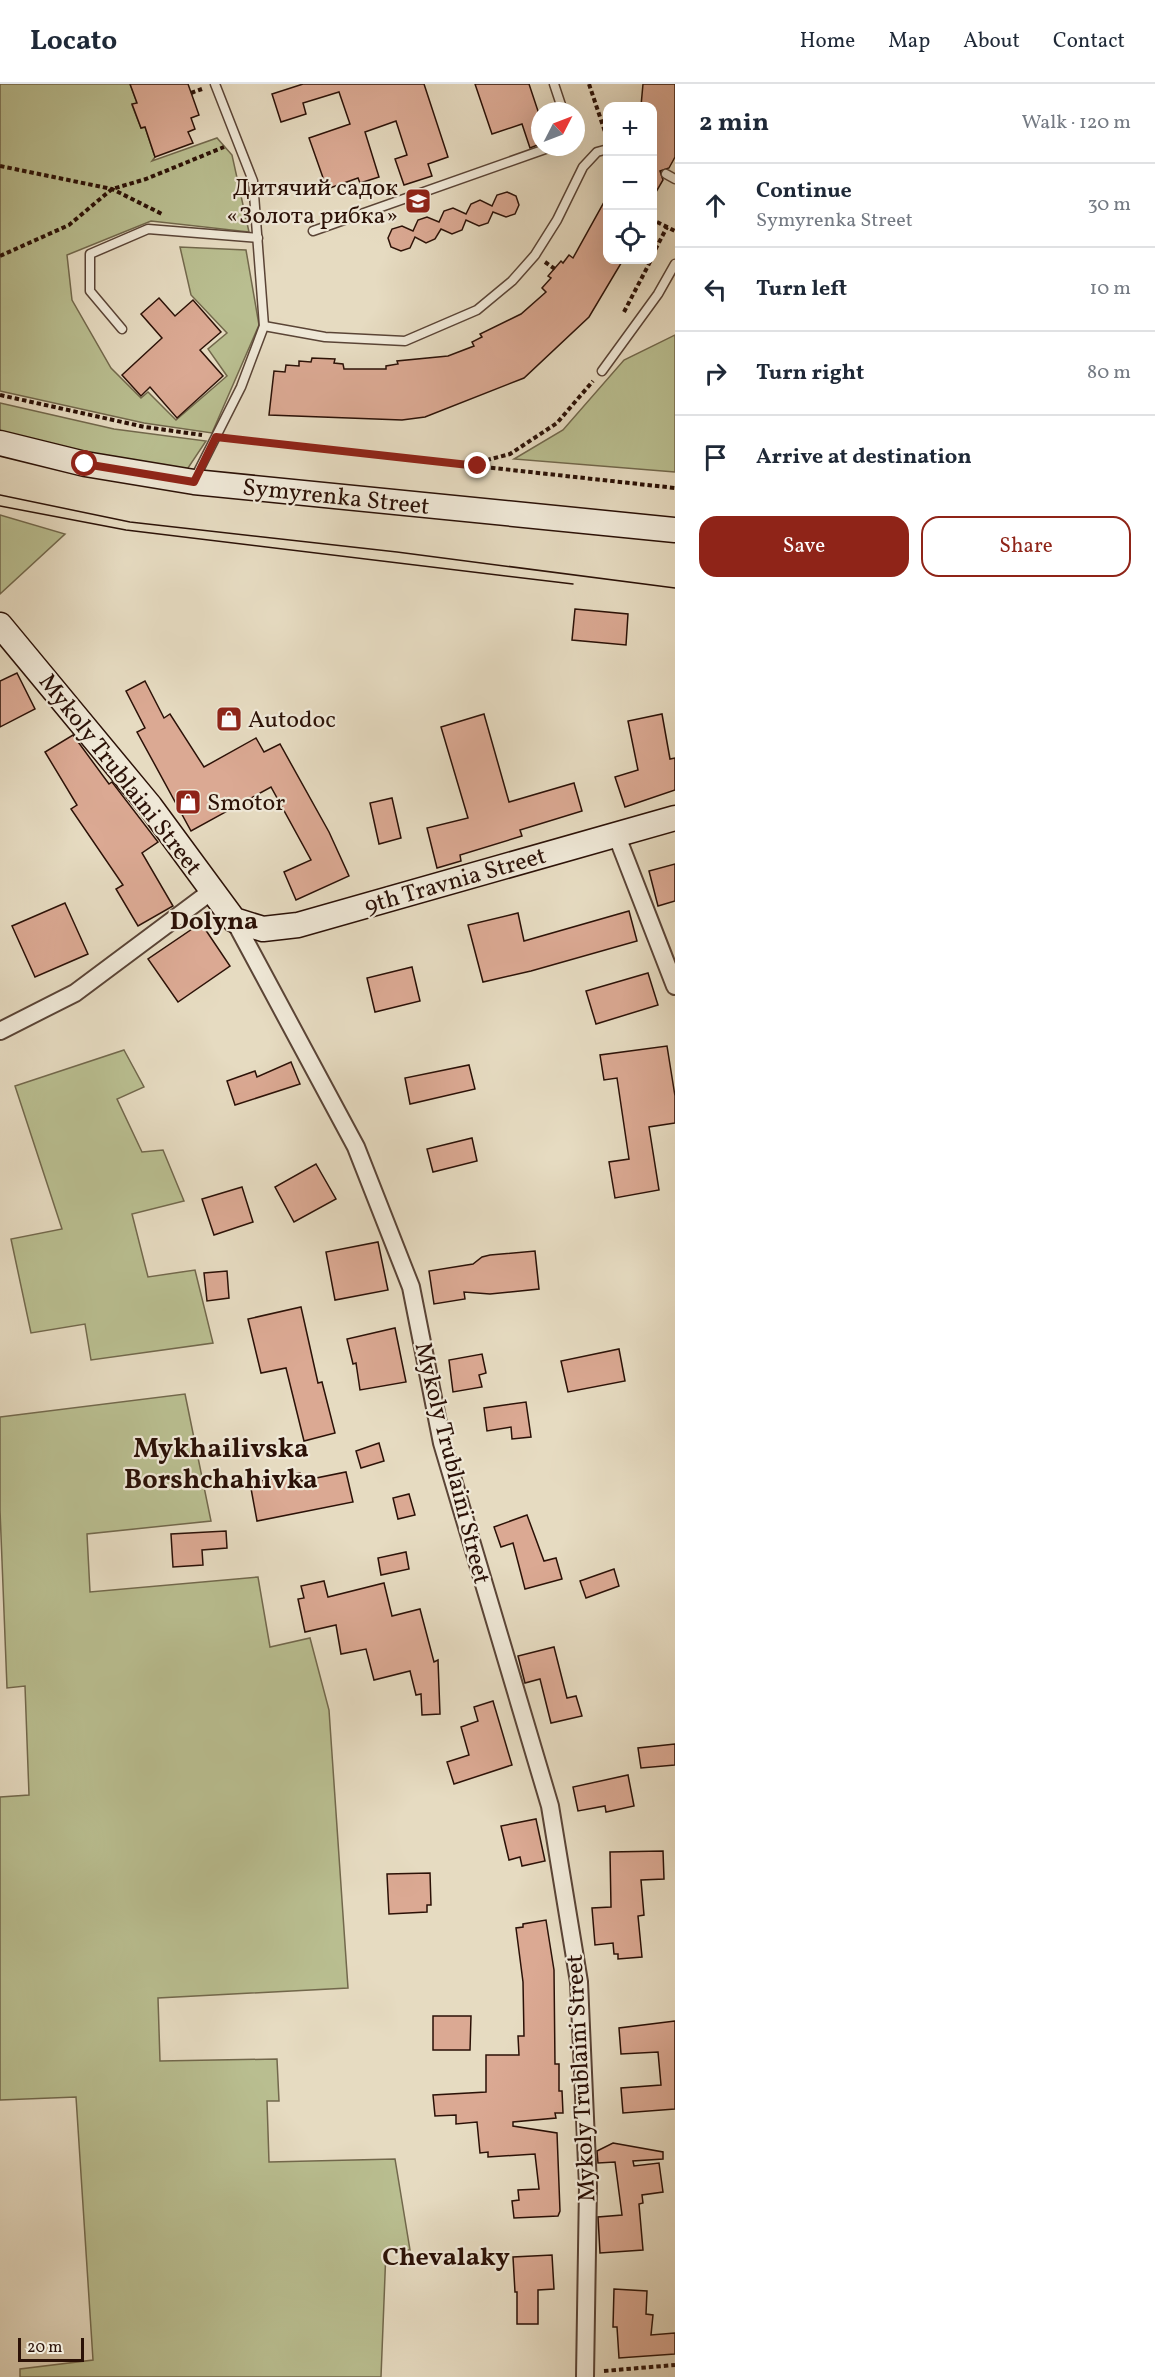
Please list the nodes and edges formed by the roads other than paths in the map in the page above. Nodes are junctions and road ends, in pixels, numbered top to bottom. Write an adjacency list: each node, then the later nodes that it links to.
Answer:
1 (215, 84): 9 (lane)
2 (554, 84): 3 (lane)
3 (560, 102)
4 (603, 150): 11 (lane)
5 (531, 154): 8 (lane)
6 (666, 174): 7 (lane)
7 (675, 179)
8 (314, 231)
9 (258, 238): 11 (lane); 12 (lane)
10 (675, 264): 13 (lane)
11 (264, 326): 15 (lane)
12 (122, 329)
13 (602, 371)
14 (0, 443): 15 (street, Symyrenka Street)
15 (194, 482): 16 (street, Symyrenka Street)
16 (675, 530)
17 (0, 626): 20 (street, Mykoly Trublaini Street)
18 (675, 818): 19 (street, 9th Travnia Street)
19 (616, 834): 21 (street, 9th Travnia Street); 22 (street)
20 (213, 890): 21 (street, Mykoly Trublaini Street); 23 (street)
21 (234, 920): 24 (street, Mykoly Trublaini Street)
22 (675, 986)
23 (0, 1031)
24 (584, 2375)

